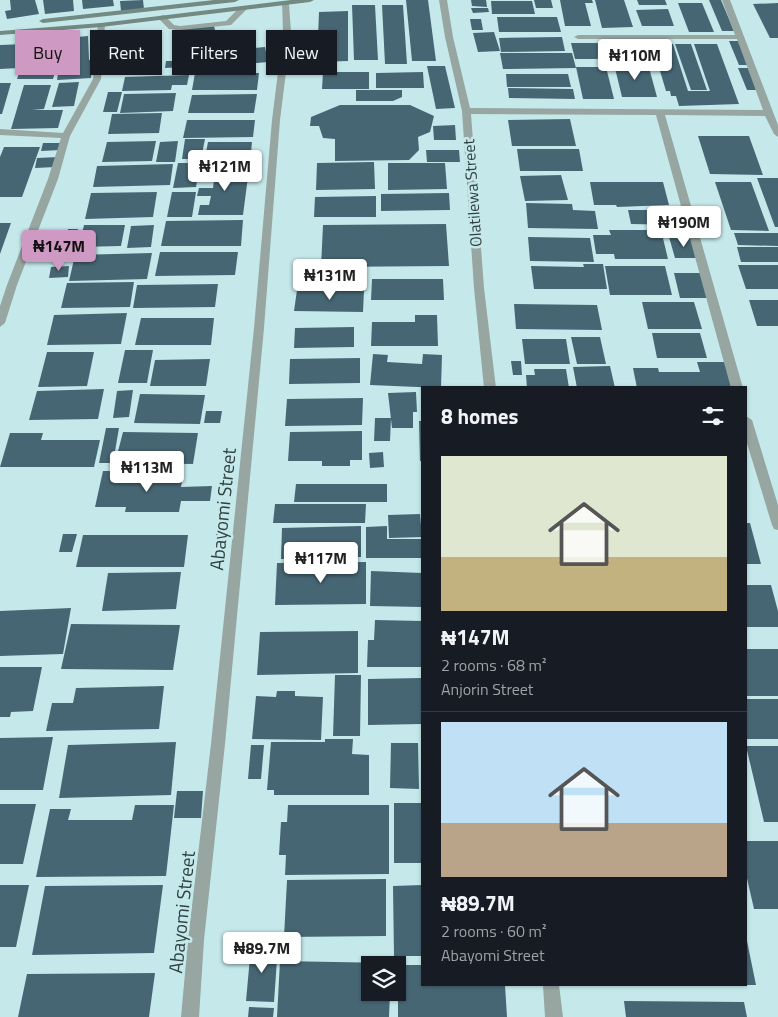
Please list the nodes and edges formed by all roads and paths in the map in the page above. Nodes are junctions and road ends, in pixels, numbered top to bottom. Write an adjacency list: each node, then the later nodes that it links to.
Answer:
1 (234, 0): 8 (main road)
2 (310, 0): 5 (main road)
3 (443, 0): 13 (street, Olatilewa Street)
4 (726, 0): 12 (street)
5 (285, 4): 6 (main road); 28 (street, Abayomi Street)
6 (244, 8): 7 (main road); 7 (street)
7 (161, 17): 9 (main road)
8 (0, 25)
9 (101, 25): 10 (main road); 18 (street)
10 (0, 32)
11 (578, 37): 12 (street)
12 (740, 37): 15 (street)
13 (466, 111): 14 (street); 22 (street, Olatilewa Street)
14 (660, 113): 15 (street); 23 (street)
15 (768, 113): 17 (street)
16 (0, 132): 18 (street)
17 (778, 134)
18 (66, 136): 19 (street)
19 (12, 285): 20 (street); 21 (street)
20 (0, 286)
21 (0, 322)
22 (490, 386)
23 (736, 386)
24 (747, 427): 25 (street)
25 (751, 453): 26 (street)
26 (778, 525)
27 (551, 986): 29 (street)
28 (190, 1017)
29 (554, 1017)

